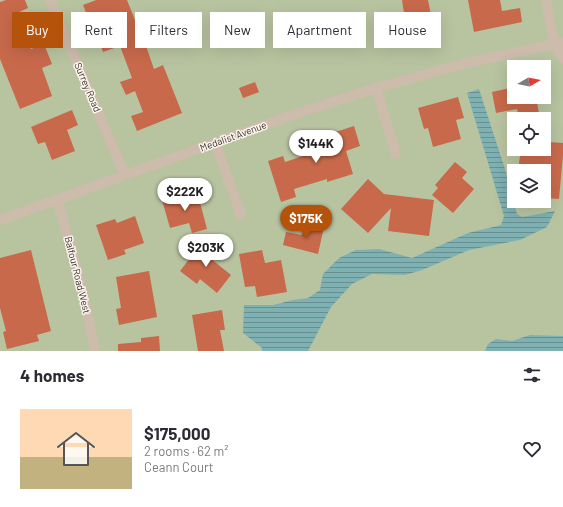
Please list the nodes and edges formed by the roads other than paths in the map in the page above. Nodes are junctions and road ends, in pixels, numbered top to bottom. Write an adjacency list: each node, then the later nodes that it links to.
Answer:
1 (50, 0): 8 (street, Surrey Road)
2 (546, 0): 3 (street)
3 (559, 43): 4 (street); 5 (street, Medalist Avenue)
4 (563, 58)
5 (376, 88): 6 (street, Medalist Avenue); 7 (street)
6 (215, 142): 8 (street, Medalist Avenue); 10 (street)
7 (396, 154)
8 (125, 175): 9 (street, Medalist Avenue)
9 (57, 200): 11 (street, Medalist Avenue); 12 (street, Balfour Road West)
10 (241, 215)
11 (0, 220)
12 (95, 351)

